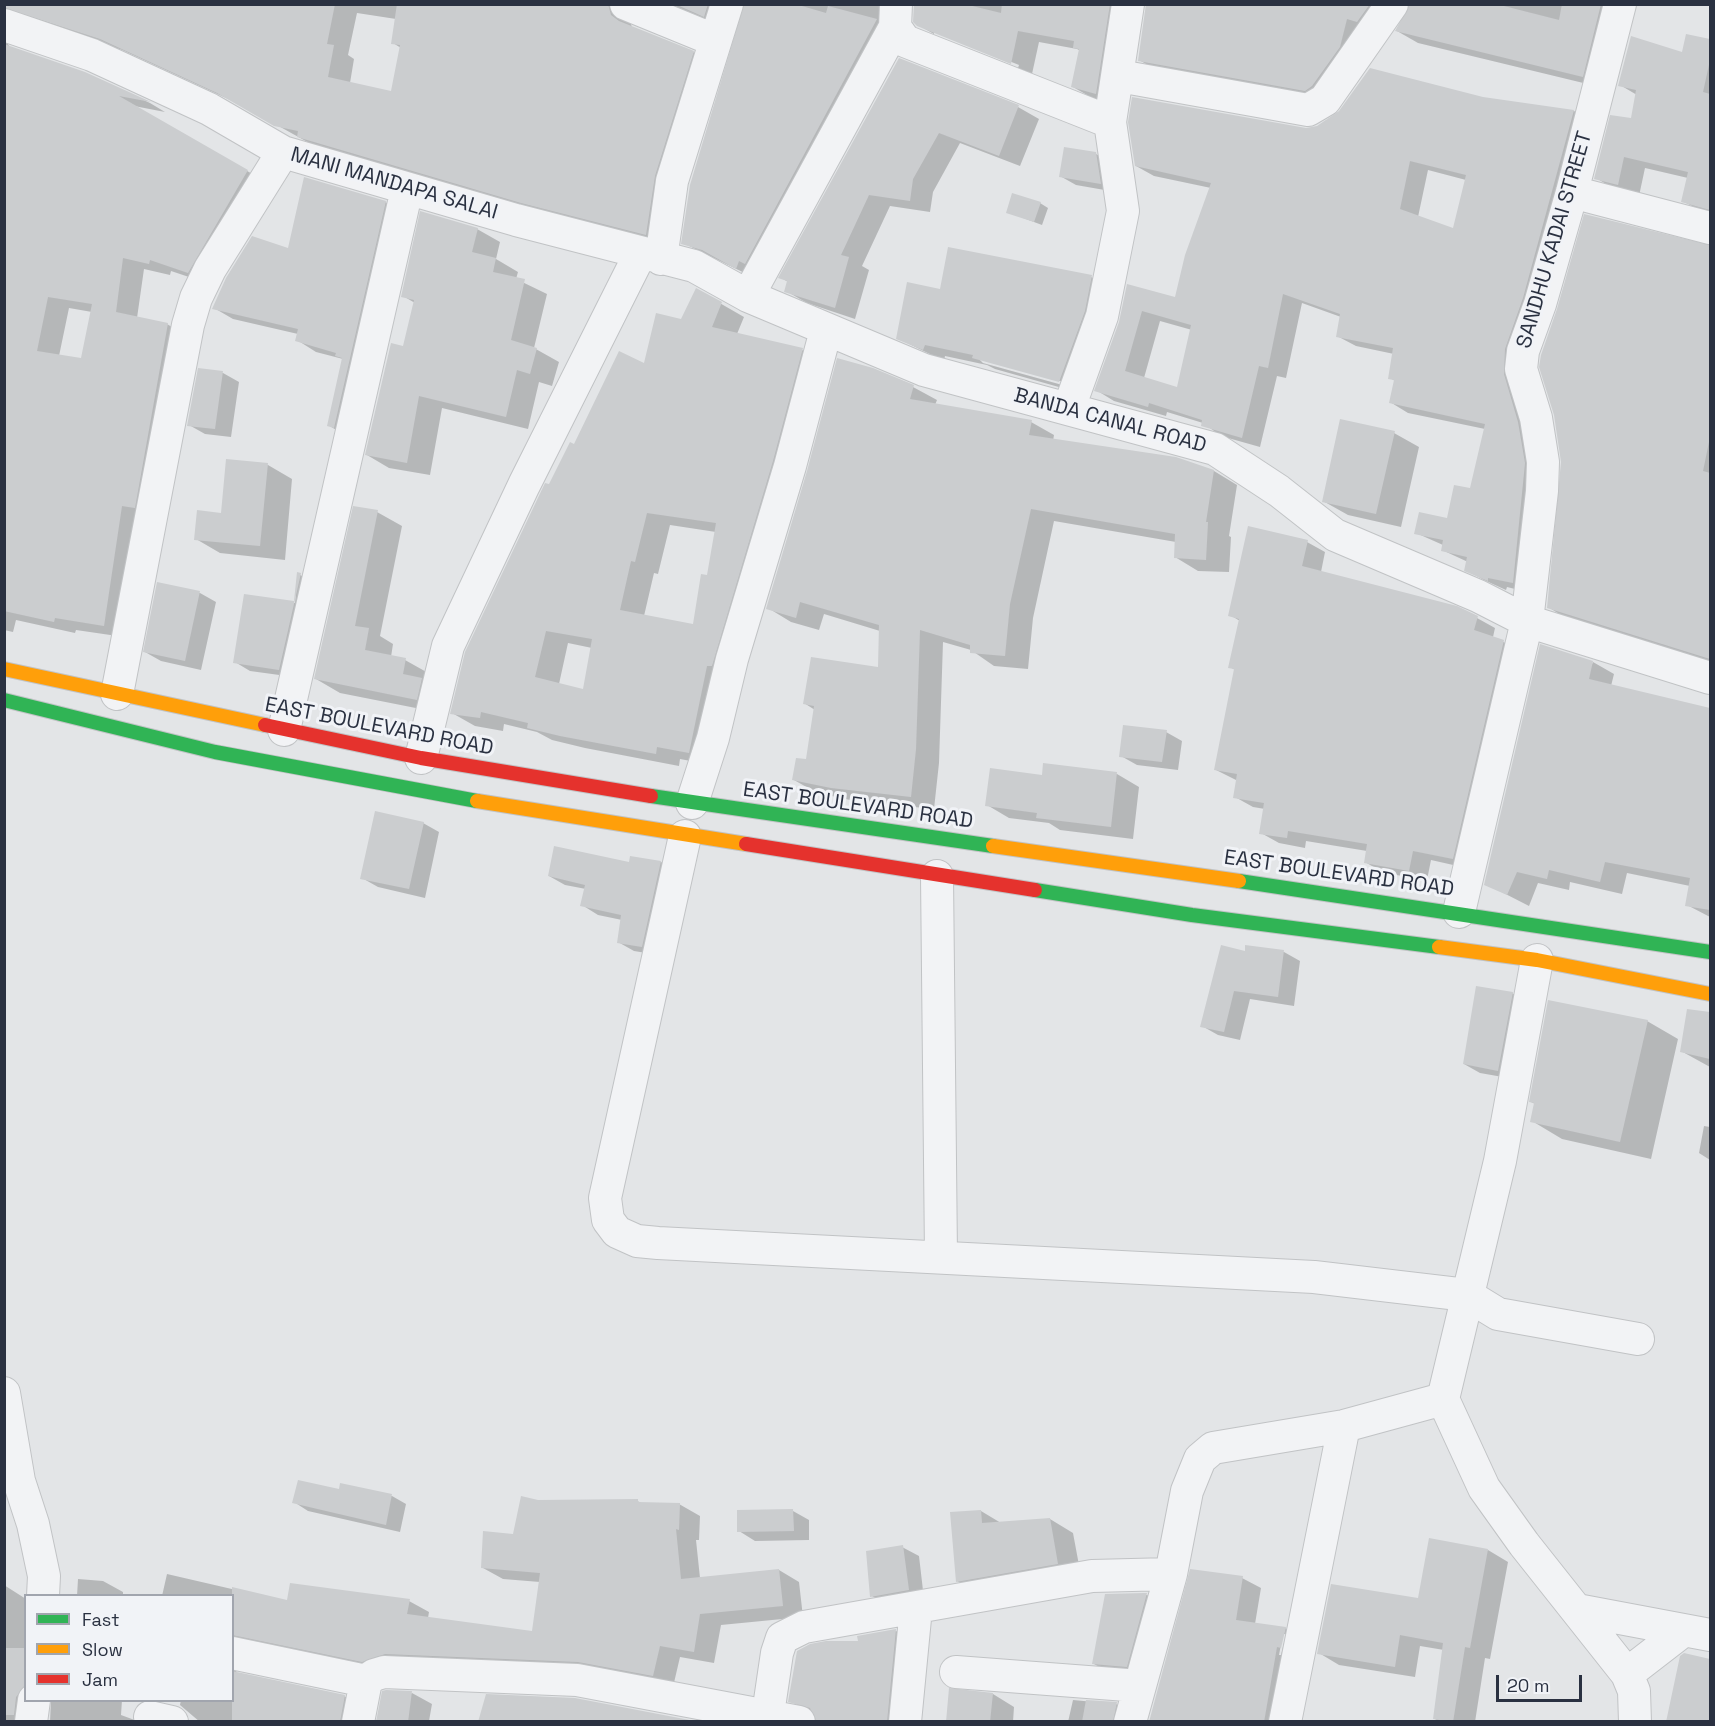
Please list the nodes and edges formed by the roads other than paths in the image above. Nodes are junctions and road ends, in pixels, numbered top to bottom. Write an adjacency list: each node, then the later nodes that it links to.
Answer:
1 (626, 4): 8 (street)
2 (727, 4): 8 (street)
3 (1128, 4): 9 (street)
4 (1392, 4): 9 (street)
5 (1620, 4): 13 (street, SANDHU KADAI STREET)
6 (895, 16): 10 (street); 16 (street)
7 (4, 25): 11 (street, MANI MANDAPA SALAI)
8 (714, 40): 15 (street)
9 (1119, 76): 10 (street)
10 (1110, 122): 18 (street)
11 (283, 153): 12 (street, MANI MANDAPA SALAI); 22 (street)
12 (407, 189): 15 (street, MANI MANDAPA SALAI); 24 (street)
13 (1572, 192): 14 (street); 19 (street, SANDHU KADAI STREET)
14 (1710, 228)
15 (651, 257): 16 (street, BANDA CANAL ROAD); 25 (street)
16 (748, 296): 17 (street, BANDA CANAL ROAD)
17 (826, 330): 18 (street, BANDA CANAL ROAD); 26 (street)
18 (1068, 408): 19 (street, BANDA CANAL ROAD)
19 (1527, 621): 21 (street, BANDA CANAL ROAD); 29 (street, SANDHU KADAI STREET)
20 (4, 669): 22 (main road, EAST BOULEVARD ROAD)
21 (1710, 678)
22 (117, 694): 24 (main road, EAST BOULEVARD ROAD)
23 (4, 700): 27 (main road)
24 (284, 730): 25 (main road, EAST BOULEVARD ROAD)
25 (421, 758): 26 (main road, EAST BOULEVARD ROAD)
26 (692, 803): 29 (main road, EAST BOULEVARD ROAD)
27 (685, 836): 28 (main road); 33 (street)
28 (937, 876): 31 (main road); 33 (street)
29 (1459, 912): 30 (main road, EAST BOULEVARD ROAD)
30 (1710, 952)
31 (1537, 960): 32 (main road); 34 (street)
32 (1710, 994)
33 (941, 1256): 34 (street)
34 (1467, 1295): 35 (street); 37 (street)
35 (1638, 1339)
36 (4, 1393): 39 (street)
37 (1443, 1399): 38 (street); 43 (street)
38 (1344, 1426): 40 (street); 57 (street)
39 (19, 1523): 41 (street)
40 (1171, 1574): 42 (street); 49 (street)
41 (43, 1594)
42 (916, 1608): 51 (street); 55 (street)
43 (1577, 1610): 44 (street); 47 (street)
44 (1697, 1632): 47 (street)
45 (234, 1653): 48 (street)
46 (956, 1672): 49 (street)
47 (1627, 1674): 58 (street)
48 (366, 1682): 51 (street); 53 (street)
49 (1140, 1686): 56 (street)
50 (34, 1702): 52 (street)
51 (768, 1714): 54 (street)
52 (31, 1722)
53 (358, 1722)
54 (799, 1722)
55 (905, 1722)
56 (1130, 1722)
57 (1285, 1722)
58 (1635, 1722)

